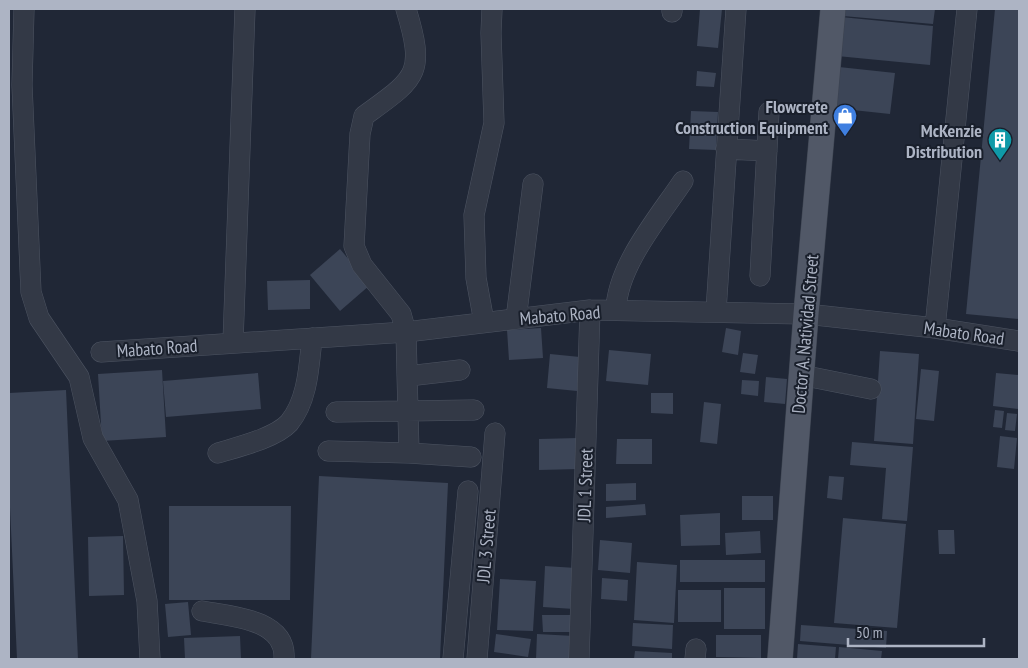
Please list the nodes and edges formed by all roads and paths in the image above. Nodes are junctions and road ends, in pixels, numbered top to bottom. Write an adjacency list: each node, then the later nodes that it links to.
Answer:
1 (24, 9): 40 (street)
2 (245, 9): 24 (street)
3 (406, 9): 21 (street)
4 (492, 9): 19 (street)
5 (736, 9): 9 (street)
6 (834, 9): 17 (main road, Doctor A. Natividad Street)
7 (967, 9): 20 (street)
8 (770, 112): 10 (street)
9 (726, 149): 10 (street); 16 (street)
10 (767, 151): 13 (street)
11 (683, 181): 15 (street)
12 (533, 184): 18 (street)
13 (760, 276)
14 (590, 310): 15 (street, Mabato Road); 18 (street, Mabato Road); 44 (street, JDL 1 Street)
15 (616, 310): 16 (street, Mabato Road)
16 (716, 311): 17 (street, Mabato Road)
17 (806, 314): 20 (street, Mabato Road); 27 (main road, Doctor A. Natividad Street)
18 (516, 319): 19 (street, Mabato Road)
19 (484, 322): 21 (street, Mabato Road)
20 (935, 328): 23 (street, Mabato Road)
21 (406, 332): 22 (street, Mabato Road); 28 (street)
22 (312, 338): 24 (street, Mabato Road); 35 (street)
23 (1019, 341)
24 (234, 342): 25 (street, Mabato Road)
25 (101, 352)
26 (460, 370): 28 (street)
27 (801, 375): 29 (street); 45 (main road, Doctor A. Natividad Street)
28 (408, 376): 30 (street)
29 (871, 389)
30 (408, 410): 31 (street); 32 (street); 36 (street)
31 (474, 410)
32 (336, 412)
33 (495, 433): 43 (street, JDL 3 Street)
34 (328, 452): 36 (street)
35 (218, 453)
36 (409, 453): 37 (street)
37 (471, 457)
38 (468, 491): 42 (street)
39 (202, 611): 41 (street)
40 (150, 659)
41 (284, 659)
42 (453, 659)
43 (477, 659)
44 (579, 659)
45 (780, 659)

